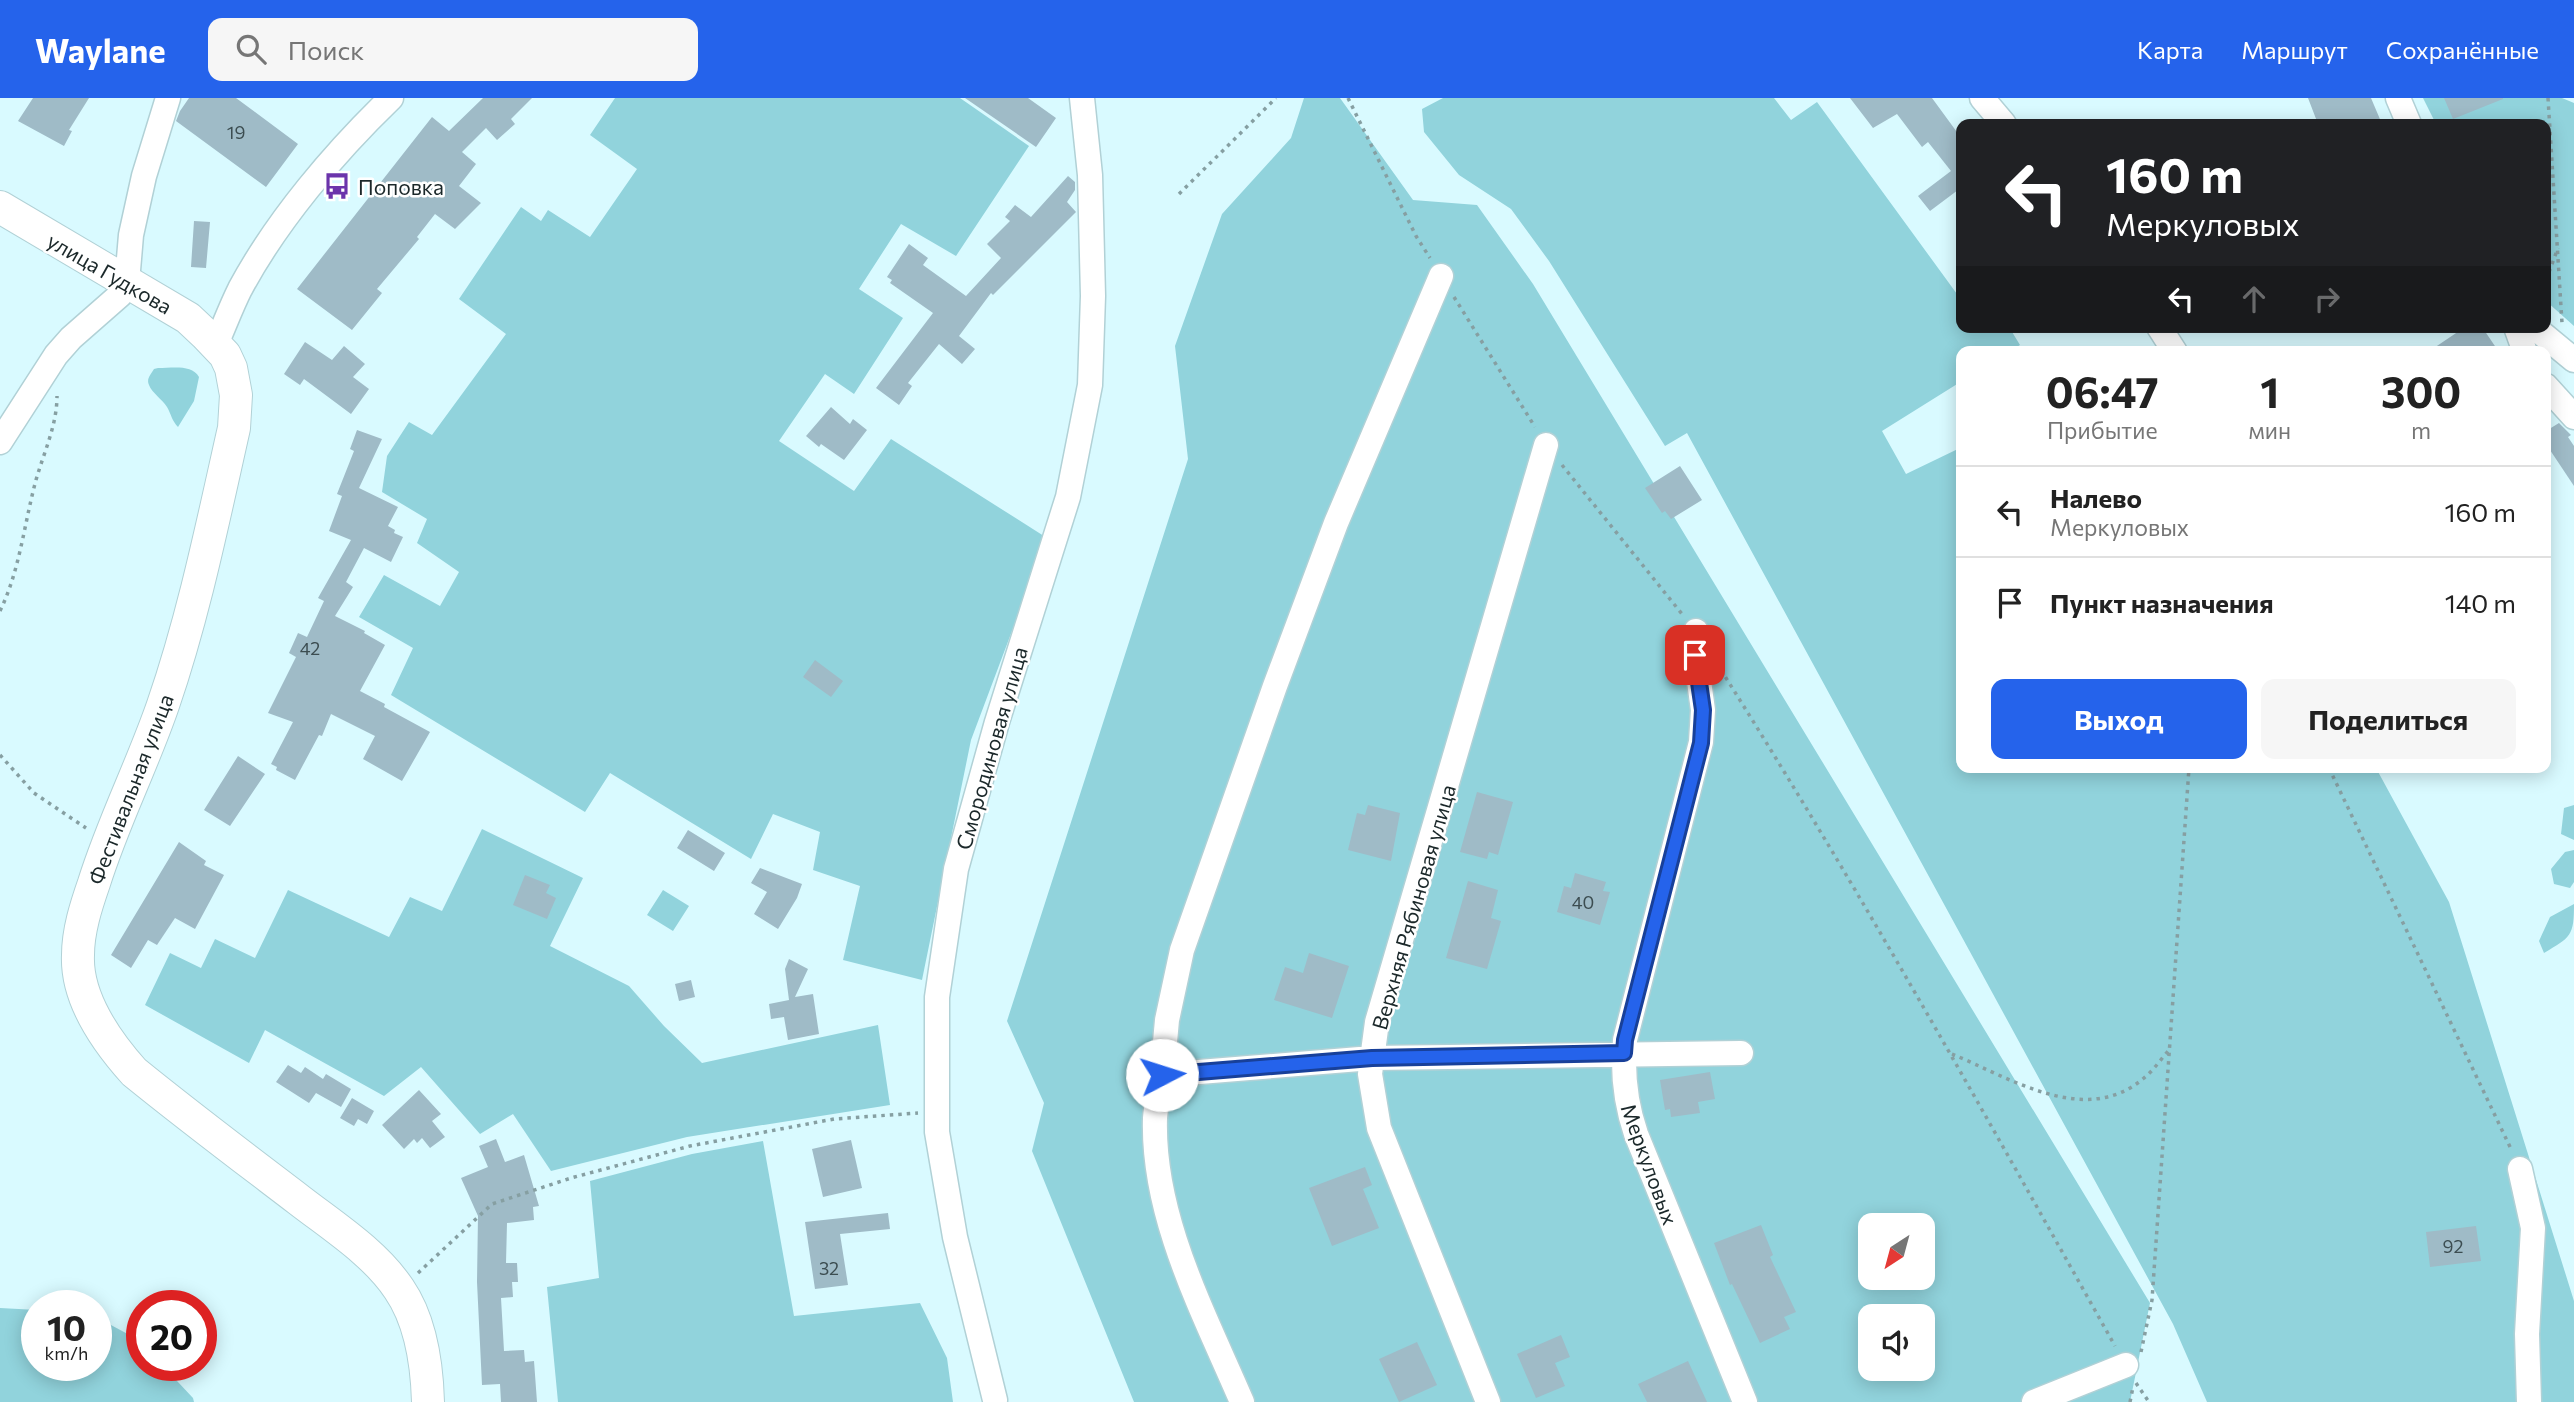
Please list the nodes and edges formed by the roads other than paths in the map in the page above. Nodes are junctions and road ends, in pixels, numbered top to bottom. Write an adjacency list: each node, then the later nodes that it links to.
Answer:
1 (168, 98): 10 (street)
2 (391, 98): 12 (street)
3 (1082, 98): 25 (street, Смородиновая улица)
4 (1982, 98): 6 (street)
5 (2399, 98): 7 (street)
6 (2000, 119)
7 (2407, 119)
8 (0, 207): 10 (main road, улица Гудкова)
9 (1441, 276): 22 (street)
10 (127, 282): 12 (main road, улица Гудкова); 16 (street)
11 (2541, 333): 13 (street)
12 (216, 344): 26 (main road, Фестивальная улица)
13 (2568, 355)
14 (2551, 392): 15 (street)
15 (2574, 417)
16 (0, 442)
17 (1546, 445): 21 (street, Верхняя Рябиновая улица)
18 (1696, 631): 19 (street, Меркуловых)
19 (1624, 1053): 20 (street); 21 (street); 29 (street, Меркуловых)
20 (1741, 1053)
21 (1372, 1058): 22 (street); 28 (street, Верхняя Рябиновая улица)
22 (1162, 1075): 27 (street)
23 (2520, 1169): 31 (street)
24 (2126, 1365): 30 (street)
25 (995, 1400)
26 (428, 1402)
27 (1242, 1402)
28 (1488, 1402)
29 (1745, 1402)
30 (2034, 1402)
31 (2529, 1402)

